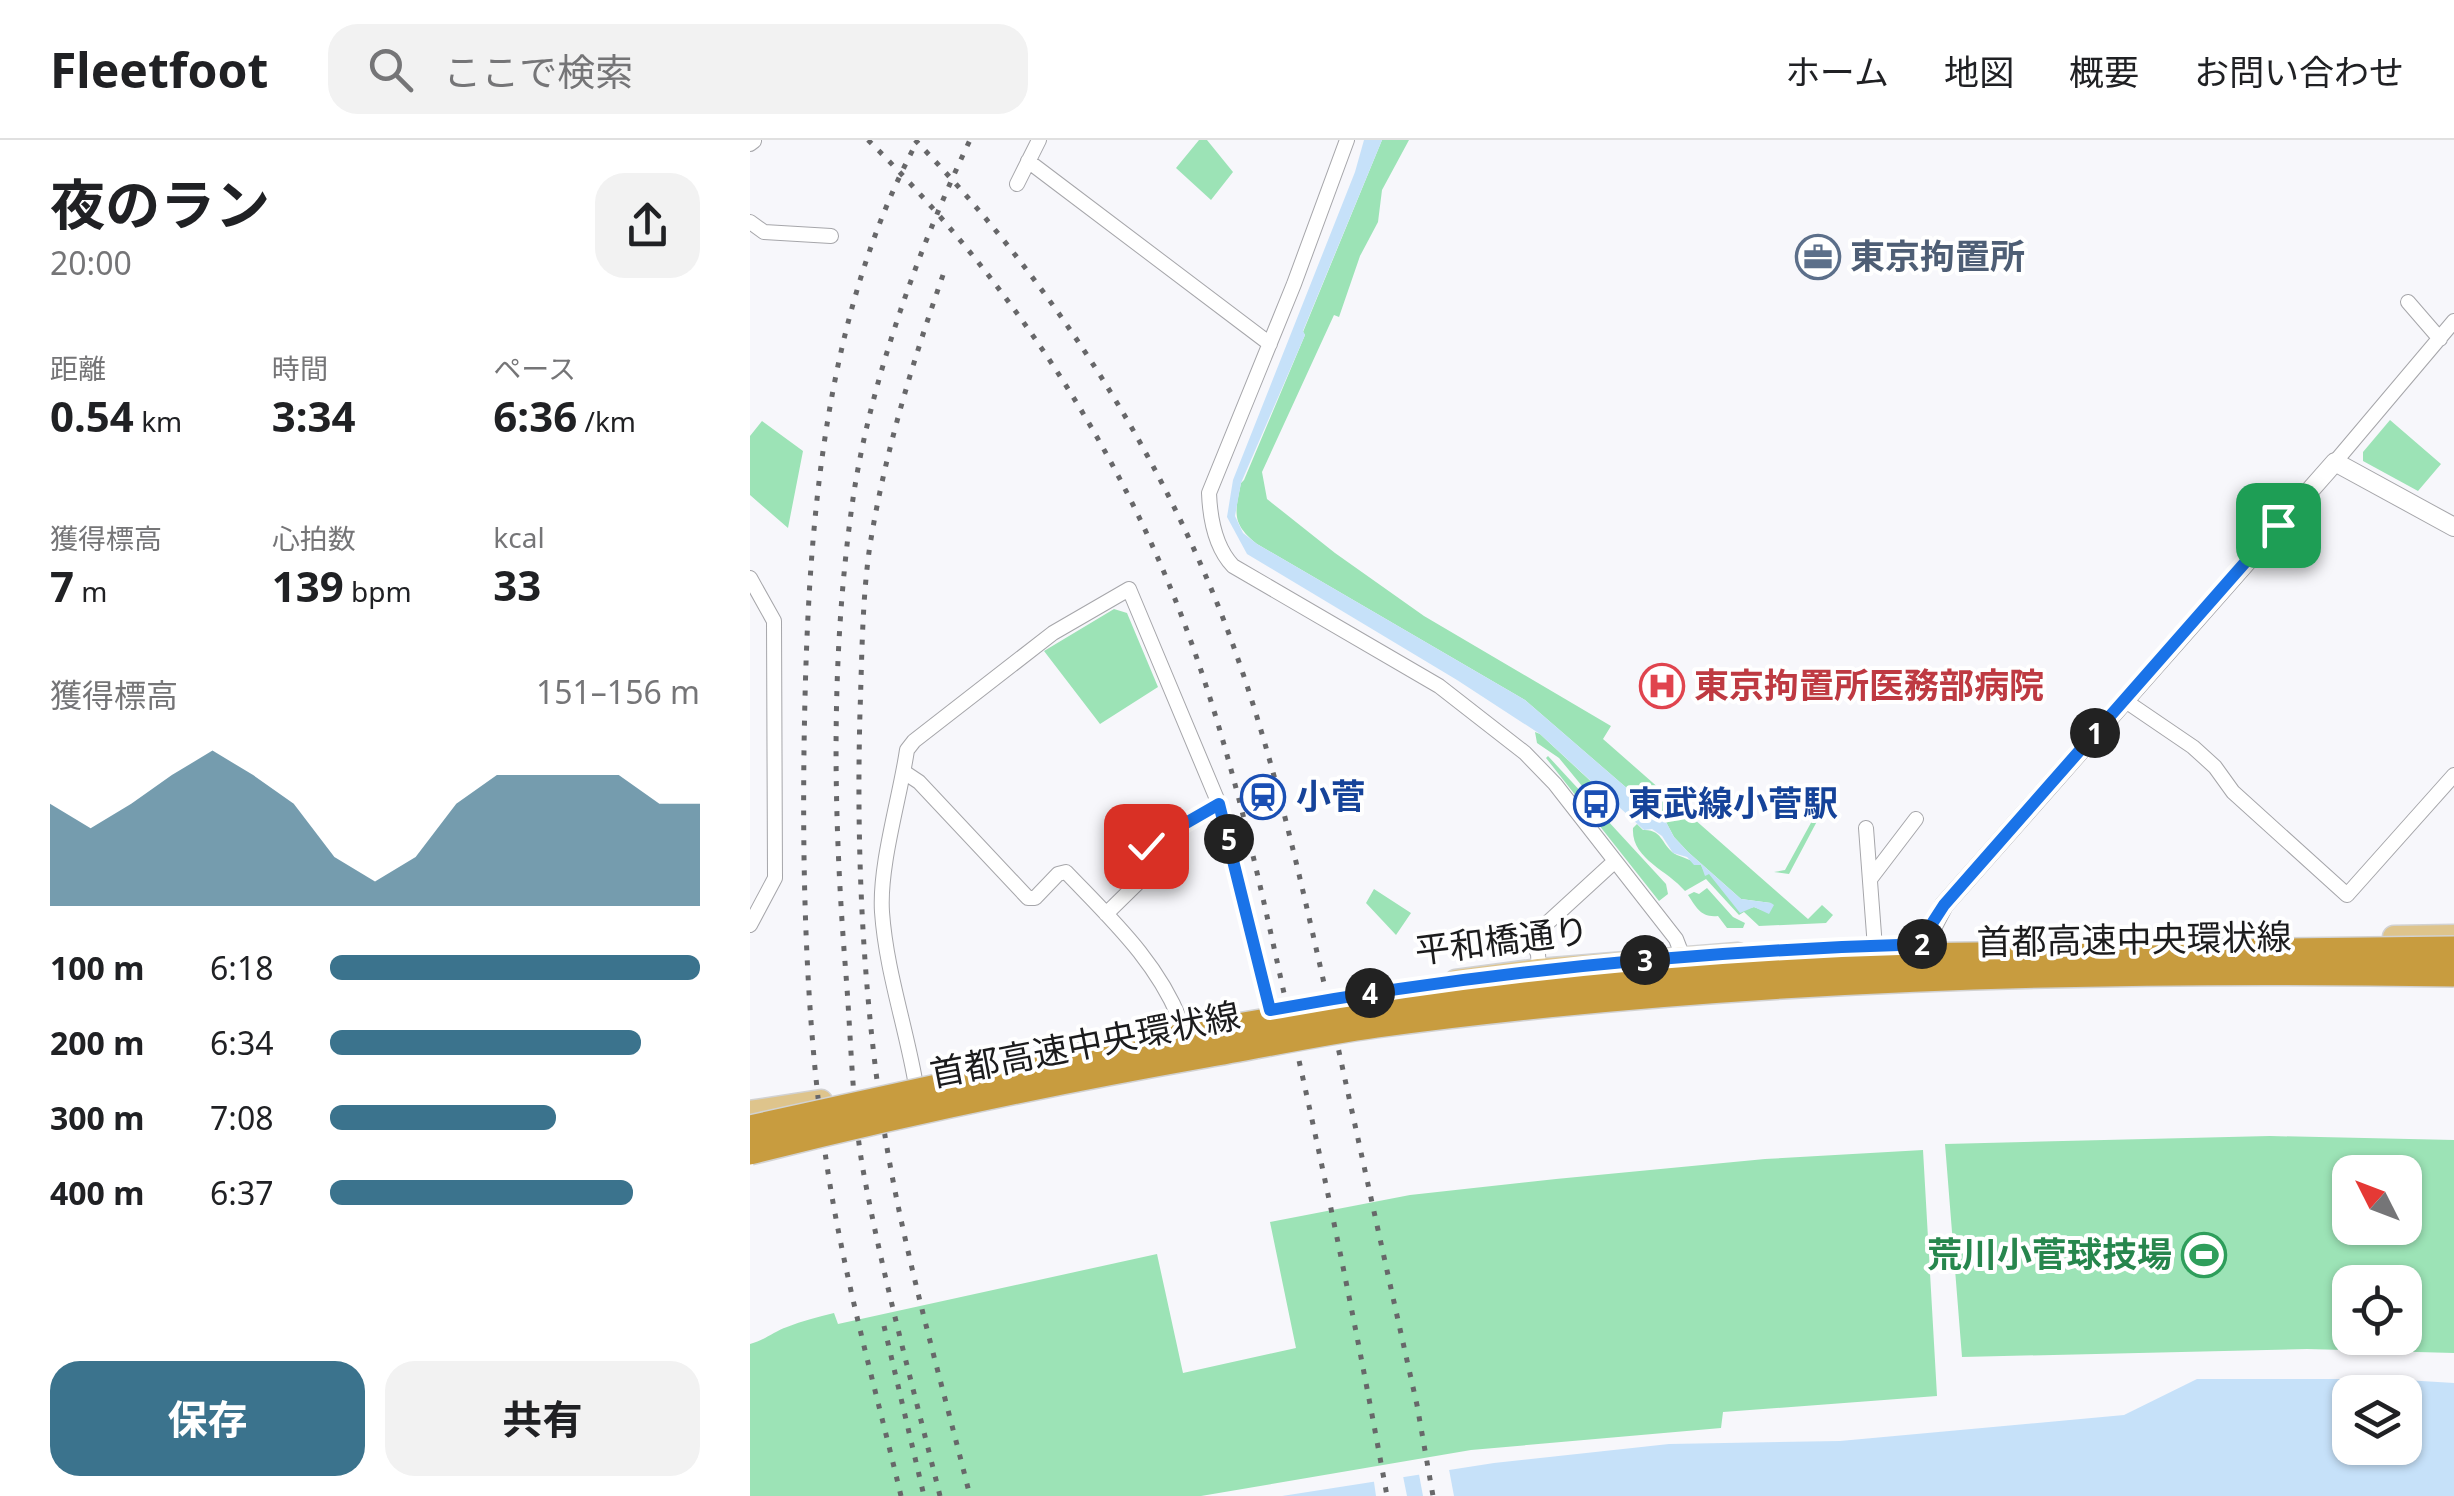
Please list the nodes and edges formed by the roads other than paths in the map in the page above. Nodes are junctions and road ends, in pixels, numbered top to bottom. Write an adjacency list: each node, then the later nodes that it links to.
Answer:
1 (1039, 140): 3 (street)
2 (1348, 140): 10 (street)
3 (1028, 161): 4 (street); 10 (street)
4 (1017, 184)
5 (750, 222): 6 (street)
6 (831, 236)
7 (2408, 302): 9 (street)
8 (2454, 320): 9 (street)
9 (2440, 339): 11 (street)
10 (1270, 344): 20 (street)
11 (2334, 462): 12 (street); 14 (street)
12 (2454, 527)
13 (750, 578): 23 (street)
14 (2124, 700): 16 (street); 26 (street)
15 (904, 772): 17 (street); 22 (street); 34 (street)
16 (2454, 775)
17 (1219, 804): 22 (street); 32 (street)
18 (1916, 819): 21 (street)
19 (1866, 828): 21 (street)
20 (1614, 861): 28 (street); 30 (street)
21 (1871, 878): 27 (street)
22 (1106, 914): 33 (street)
23 (750, 926)
24 (2454, 936): 26 (main road, 平和橋通り)
25 (2454, 949): 36 (highway, 首都高速中央環状線, bridge)
26 (1928, 955): 27 (main road, 平和橋通り); 29 (main road, 平和橋通り)
27 (1875, 956): 28 (main road, 平和橋通り); 37 (main road, 平和橋通り)
28 (1682, 957): 30 (main road, 平和橋通り)
29 (2454, 964)
30 (1538, 970): 32 (main road, 平和橋通り)
31 (2454, 974): 38 (highway, 首都高速中央環状線, bridge)
32 (1270, 1010): 33 (main road, 平和橋通り)
33 (1182, 1026): 34 (main road, 平和橋通り)
34 (916, 1080): 35 (main road, 平和橋通り)
35 (750, 1112)
36 (750, 1128)
37 (750, 1142)
38 (750, 1152)

